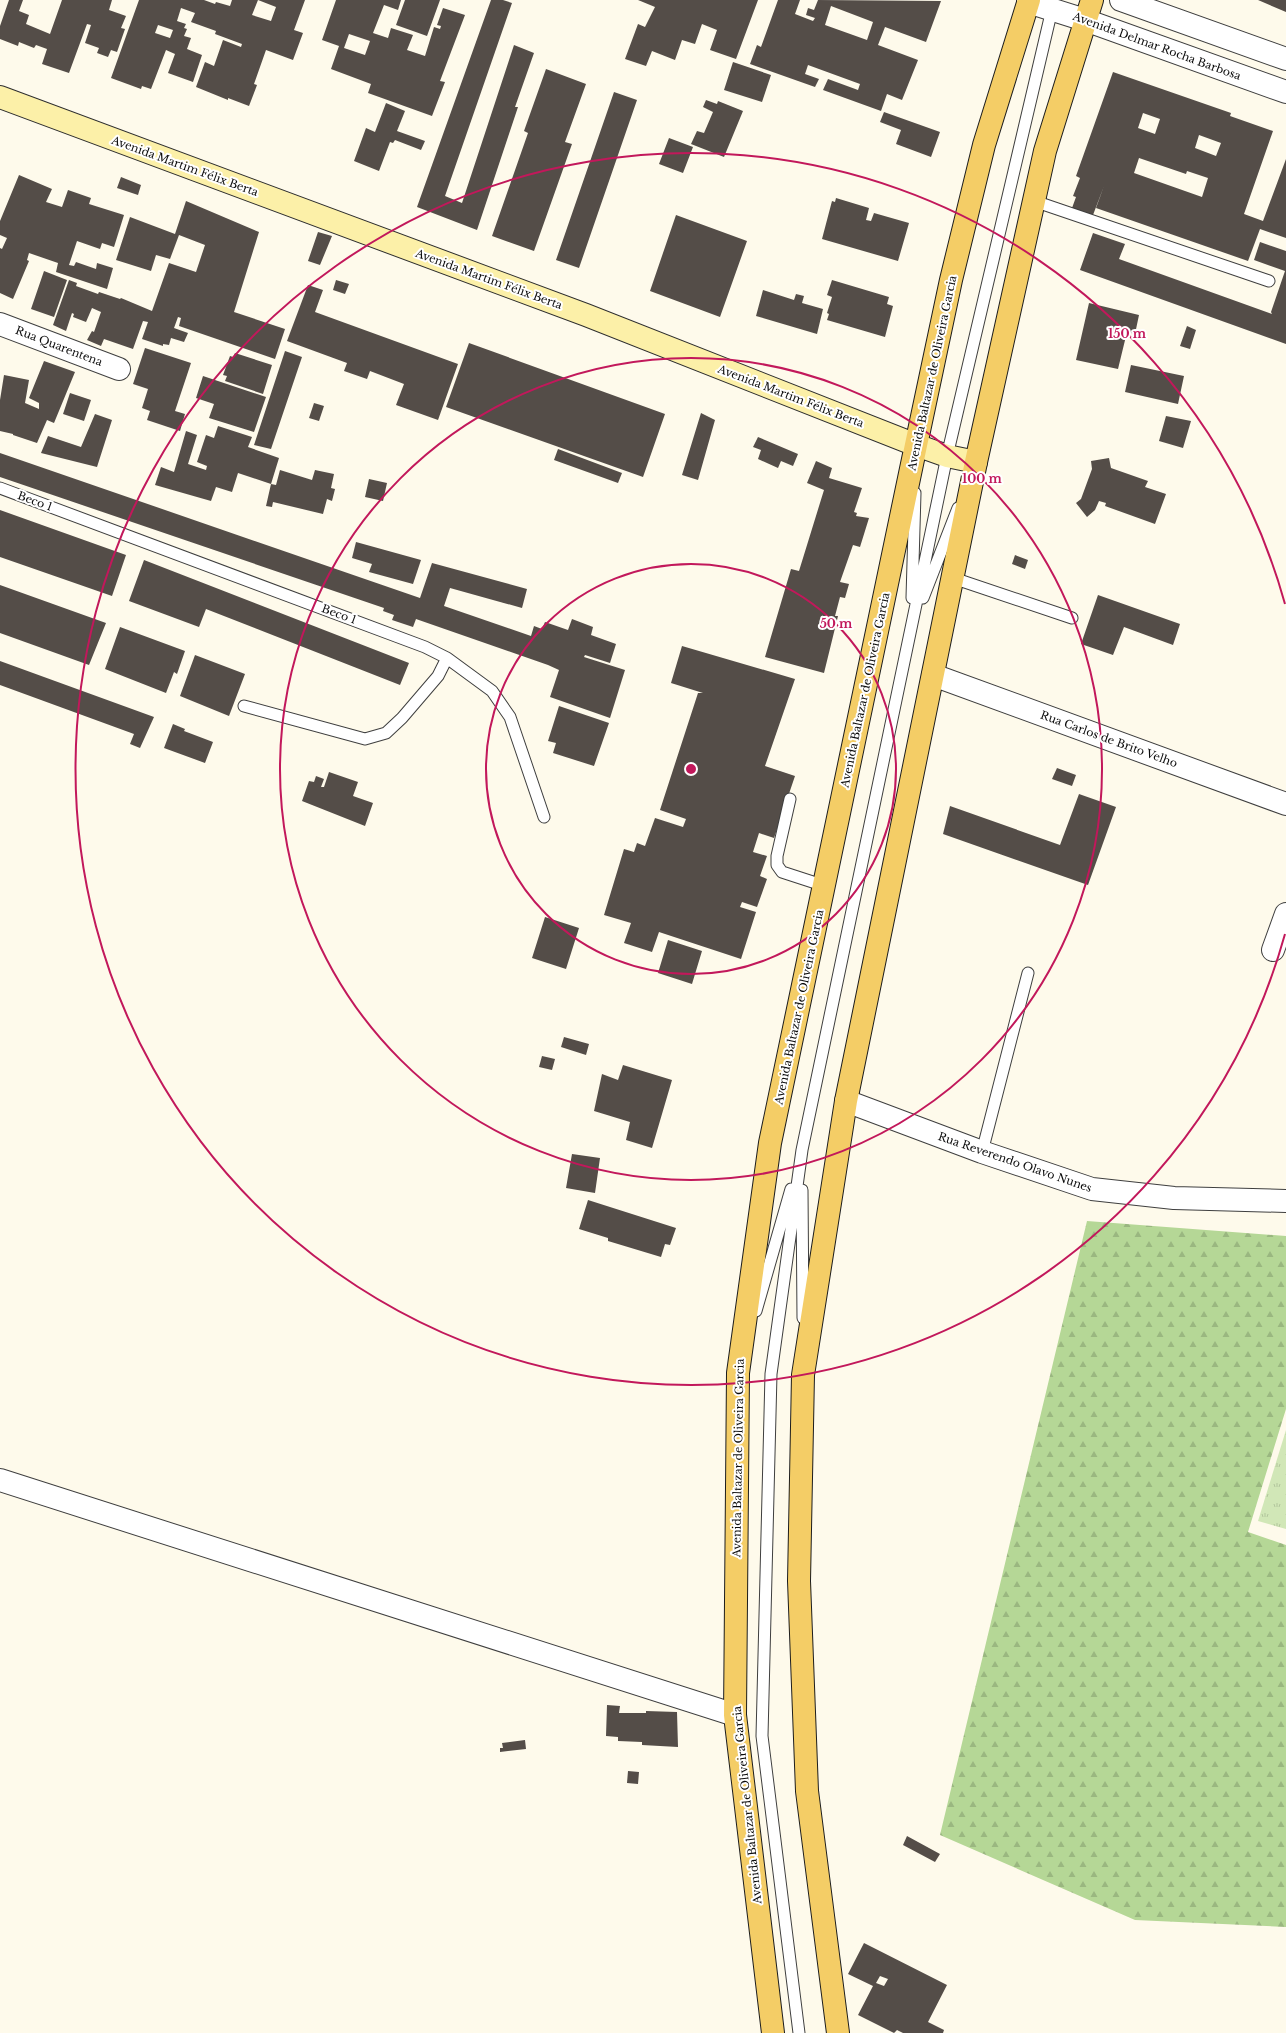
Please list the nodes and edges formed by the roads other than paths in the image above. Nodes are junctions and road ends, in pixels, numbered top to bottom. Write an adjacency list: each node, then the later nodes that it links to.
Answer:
1 (1092, 0): 5 (main road)
2 (1121, 0): 6 (street)
3 (1029, 1): 4 (street, Avenida Delmar Rocha Barbosa); 13 (main road, Avenida Baltazar de Oliveira Garcia)
4 (1053, 5): 5 (street, Avenida Delmar Rocha Barbosa); 14 (lane)
5 (1085, 20): 7 (street, Avenida Delmar Rocha Barbosa); 9 (main road)
6 (1286, 59)
7 (1286, 92)
8 (0, 97): 13 (main road, Avenida Martim Félix Berta)
9 (1034, 201): 10 (lane); 15 (main road)
10 (1269, 281)
11 (0, 324): 12 (street, Rua Quarentena)
12 (119, 369)
13 (916, 445): 14 (main road, Avenida Martim Félix Berta); 19 (lane); 26 (main road, Avenida Baltazar de Oliveira Garcia)
14 (947, 456): 15 (main road, Avenida Martim Félix Berta); 19 (lane)
15 (976, 462): 17 (main road); 19 (lane)
16 (0, 488): 20 (lane, Beco 1)
17 (953, 578): 18 (lane); 21 (main road)
18 (1072, 618)
19 (912, 626): 31 (lane)
20 (447, 658): 22 (lane); 25 (lane, Beco 1)
21 (933, 675): 24 (street, Rua Carlos de Brito Velho); 30 (main road)
22 (244, 706)
23 (790, 799): 26 (lane)
24 (1286, 804)
25 (544, 817)
26 (825, 886): 34 (main road, Avenida Baltazar de Oliveira Garcia)
27 (1286, 914): 28 (street)
28 (1273, 950)
29 (1028, 973): 32 (lane)
30 (846, 1101): 32 (street, Rua Reverendo Olavo Nunes); 35 (main road)
31 (802, 1150): 34 (lane); 35 (lane); 39 (lane)
32 (982, 1152): 33 (street, Rua Reverendo Olavo Nunes)
33 (1286, 1201)
34 (738, 1373): 37 (main road, Avenida Baltazar de Oliveira Garcia)
35 (803, 1375): 40 (main road)
36 (0, 1480): 37 (street)
37 (735, 1715): 38 (main road, Avenida Baltazar de Oliveira Garcia)
38 (773, 2033)
39 (799, 2033)
40 (838, 2033)

